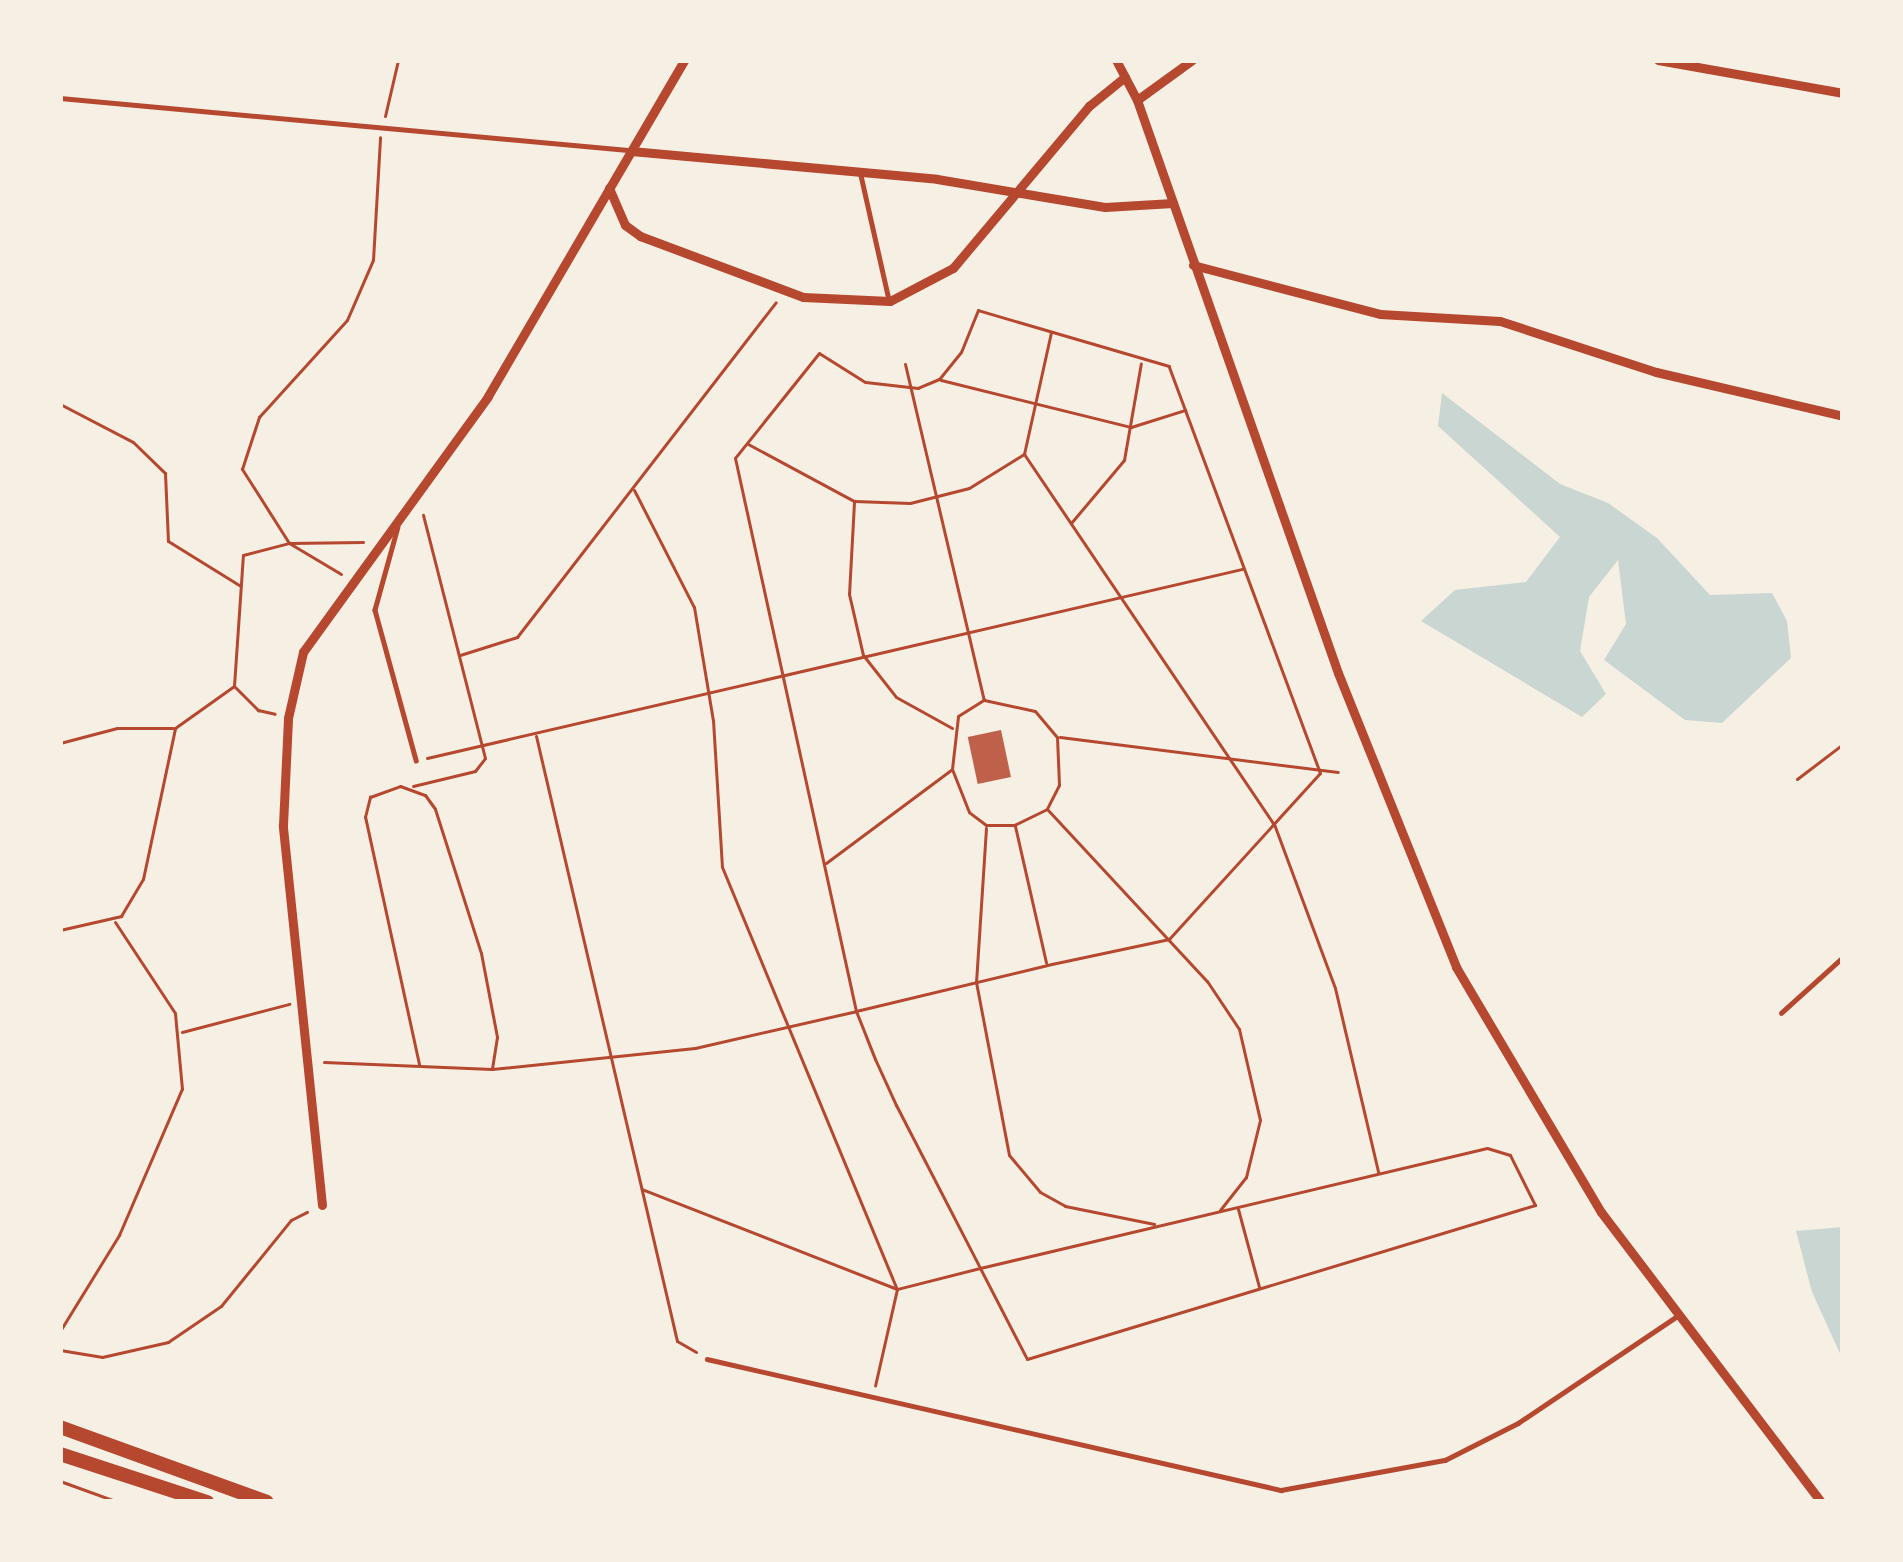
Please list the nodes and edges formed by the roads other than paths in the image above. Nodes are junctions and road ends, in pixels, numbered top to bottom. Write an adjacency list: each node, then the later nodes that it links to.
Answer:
1 (684, 60): 9 (street)
2 (1116, 60): 5 (street)
3 (1192, 60): 8 (street)
4 (1658, 60): 6 (street)
5 (1126, 77): 8 (street); 12 (street)
6 (1843, 93)
7 (60, 98): 9 (lane)
8 (1137, 100): 13 (street)
9 (631, 151): 10 (street); 11 (street)
10 (860, 172): 12 (street); 15 (lane)
11 (609, 188): 15 (street); 17 (street)
12 (1024, 191): 13 (street); 15 (street)
13 (1173, 203): 14 (street)
14 (1193, 265): 16 (street); 22 (street)
15 (890, 301)
16 (1843, 416)
17 (402, 510): 18 (lane); 21 (street)
18 (416, 760)
19 (1843, 957): 20 (lane)
20 (1780, 1013)
21 (322, 1205)
22 (1677, 1316): 23 (lane); 28 (street)
23 (707, 1359)
24 (60, 1427): 27 (main road)
25 (60, 1454): 26 (main road)
26 (207, 1502)
27 (267, 1502)
28 (1821, 1502)

